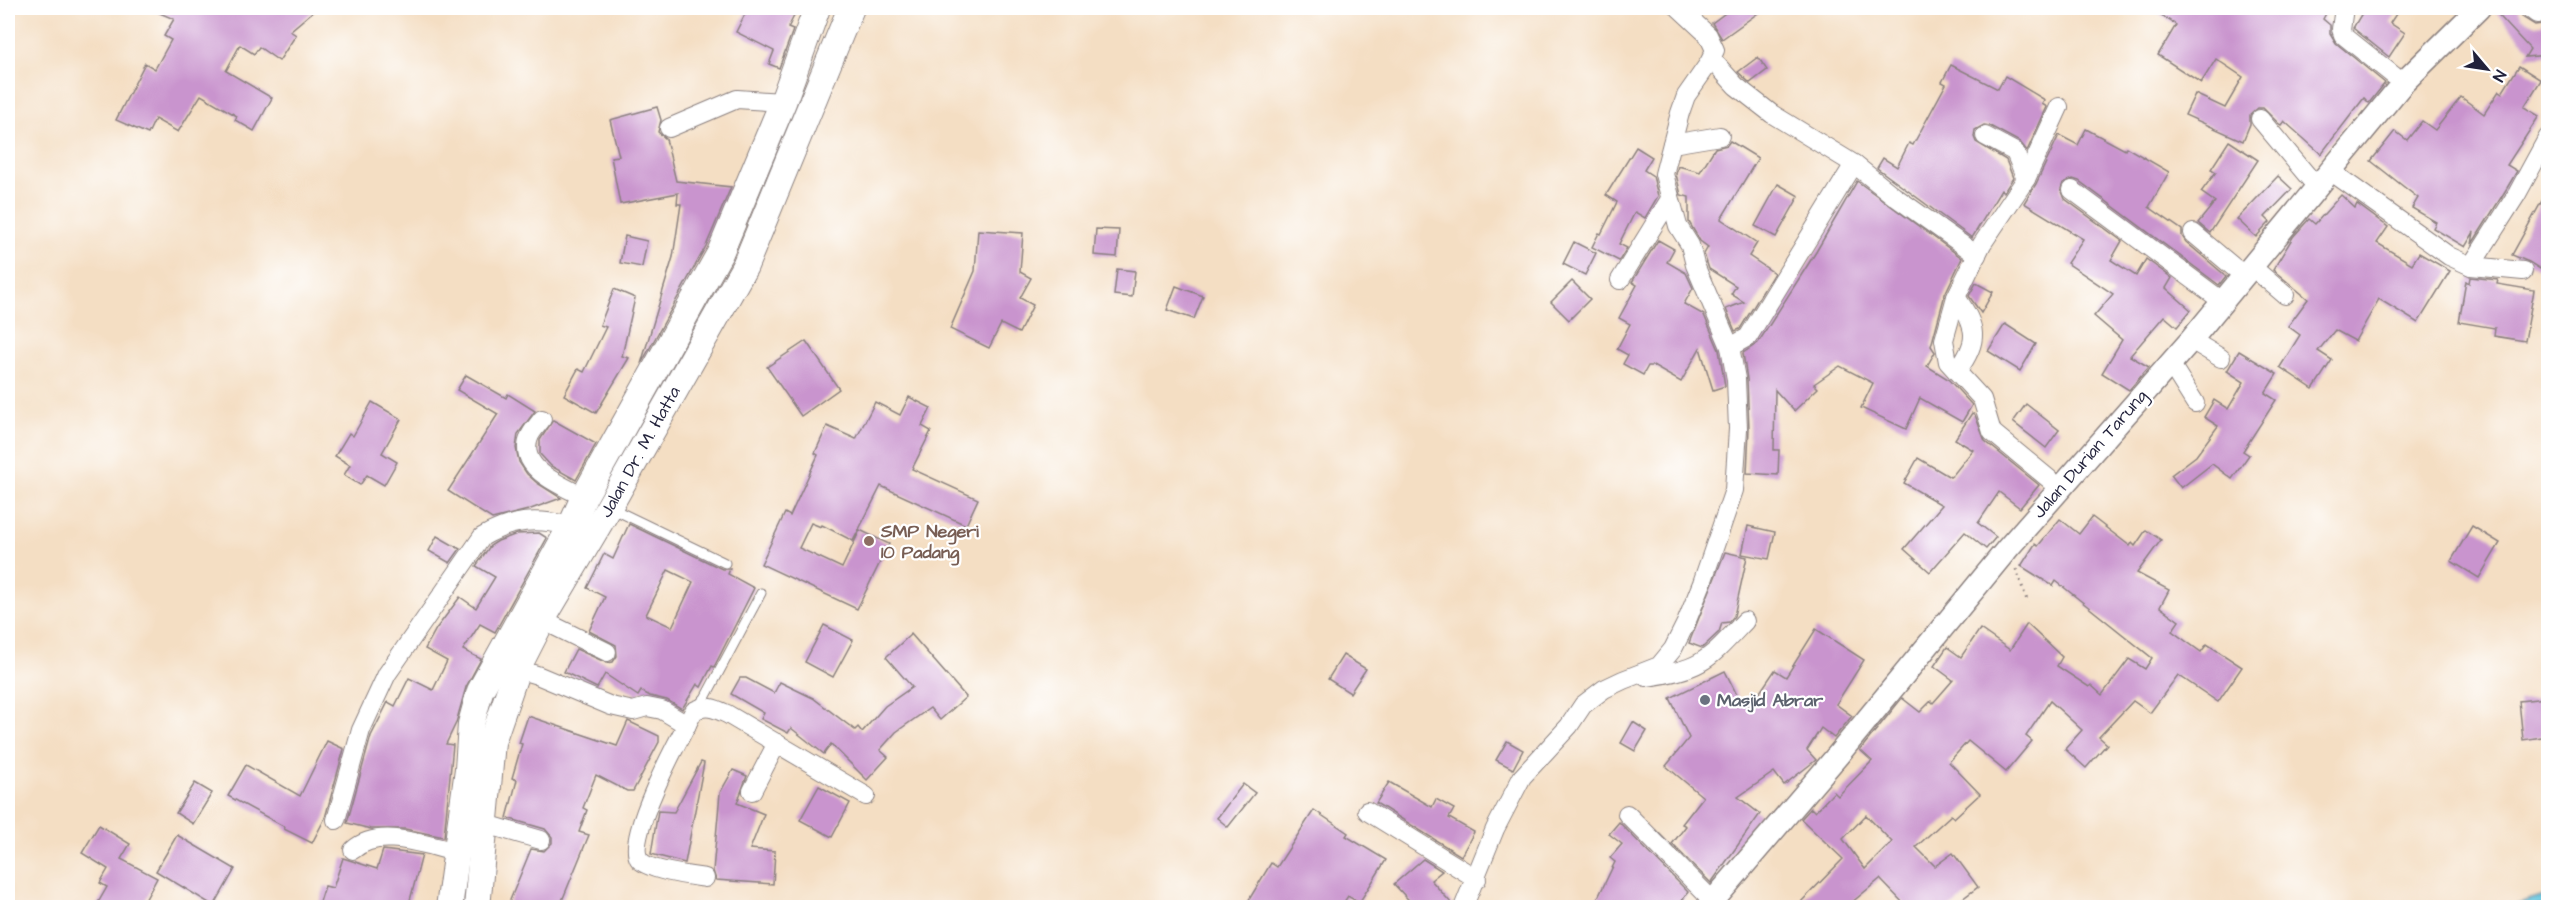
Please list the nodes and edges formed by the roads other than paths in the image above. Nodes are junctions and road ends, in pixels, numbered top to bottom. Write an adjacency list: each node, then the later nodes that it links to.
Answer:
1 (818, 8): 8 (main road, Jalan Dr. M. Hatta)
2 (851, 8): 39 (main road, Jalan Dr. M. Hatta)
3 (1679, 8): 6 (street)
4 (2344, 8): 7 (street)
5 (2479, 8): 7 (street, Jalan Durian Tarung)
6 (1710, 63): 15 (street); 16 (street)
7 (2403, 83): 17 (street, Jalan Durian Tarung)
8 (783, 102): 11 (street); 38 (main road, Jalan Dr. M. Hatta)
9 (2059, 107): 18 (street)
10 (2260, 119): 17 (street)
11 (669, 128)
12 (1720, 136): 15 (street)
13 (1985, 136): 18 (street)
14 (2548, 137): 23 (street)
15 (1672, 144): 20 (street)
16 (1854, 164): 22 (street); 31 (street)
17 (2323, 178): 23 (street); 24 (street, Jalan Durian Tarung)
18 (2026, 179): 22 (street)
19 (2072, 190): 29 (street)
20 (1670, 199): 26 (street); 31 (street)
21 (2193, 233): 24 (street)
22 (1977, 255): 28 (street)
23 (2471, 266): 25 (street)
24 (2247, 271): 27 (street); 29 (street, Jalan Durian Tarung)
25 (2523, 271)
26 (1620, 280)
27 (2285, 295)
28 (1956, 297): 34 (street); 34 (street)
29 (2222, 301): 30 (street, Jalan Durian Tarung)
30 (2191, 340): 32 (street); 33 (street, Jalan Durian Tarung)
31 (1730, 347): 47 (street)
32 (2221, 358)
33 (2169, 363): 35 (street); 37 (street, Jalan Durian Tarung)
34 (1957, 371): 37 (street)
35 (2195, 403)
36 (542, 419): 38 (street)
37 (2060, 488): 61 (street, Jalan Durian Tarung)
38 (584, 497): 40 (main road, Jalan Dr. M. Hatta)
39 (609, 507): 41 (lane); 43 (main road, Jalan Dr. M. Hatta)
40 (571, 526): 54 (street); 58 (main road, Jalan Dr. M. Hatta)
41 (725, 563)
42 (761, 593): 48 (lane)
43 (542, 620): 45 (street); 46 (main road, Jalan Dr. M. Hatta)
44 (1745, 621): 47 (street)
45 (607, 652)
46 (517, 669): 48 (street); 55 (main road, Jalan Dr. M. Hatta)
47 (1623, 680): 60 (street)
48 (690, 718): 49 (street); 59 (street)
49 (777, 743): 50 (street); 51 (street)
50 (752, 791)
51 (866, 796)
52 (1367, 811): 60 (street)
53 (1627, 814): 61 (street)
54 (336, 820)
55 (486, 824): 56 (street); 63 (main road, Jalan Dr. M. Hatta)
56 (541, 840)
57 (353, 850): 58 (street)
58 (457, 852): 62 (main road, Jalan Dr. M. Hatta)
59 (705, 878)
60 (1477, 879): 64 (street)
61 (1710, 904)
62 (449, 908)
63 (477, 908)
64 (1463, 908)

